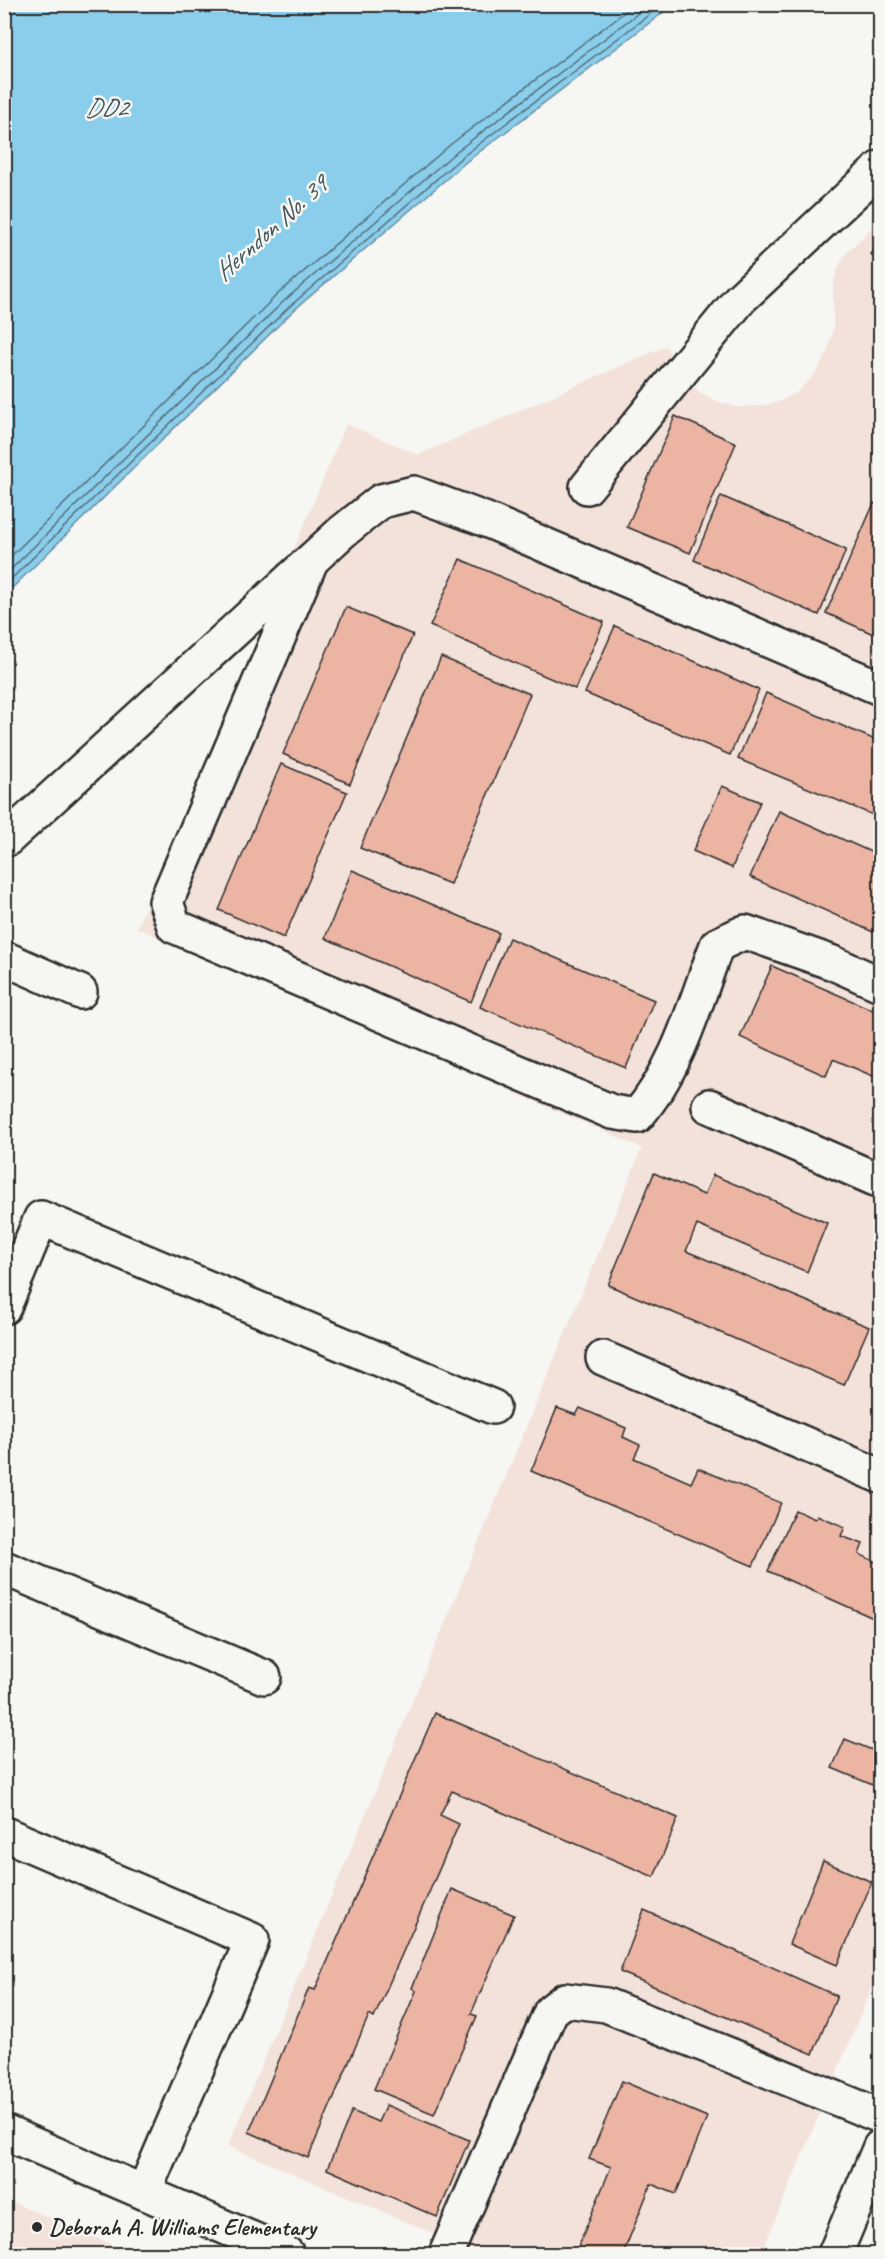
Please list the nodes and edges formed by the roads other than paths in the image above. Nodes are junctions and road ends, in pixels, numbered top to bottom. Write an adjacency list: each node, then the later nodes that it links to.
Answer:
1 (880, 168): 2 (street)
2 (587, 487)
3 (311, 561): 4 (street); 5 (street); 7 (street)
4 (880, 688)
5 (7, 838)
6 (4, 958): 8 (street)
7 (880, 984)
8 (80, 992)
9 (709, 1106): 10 (street)
10 (880, 1181)
11 (4, 1307): 13 (street)
12 (603, 1358): 14 (street)
13 (493, 1407)
14 (880, 1476)
15 (4, 1568): 16 (street)
16 (264, 1677)
17 (5, 1837): 21 (street)
18 (880, 2116): 23 (street)
19 (4, 2132): 21 (street)
20 (880, 2147): 24 (street)
21 (144, 2192): 22 (street)
22 (287, 2254)
23 (446, 2254)
24 (835, 2254)

